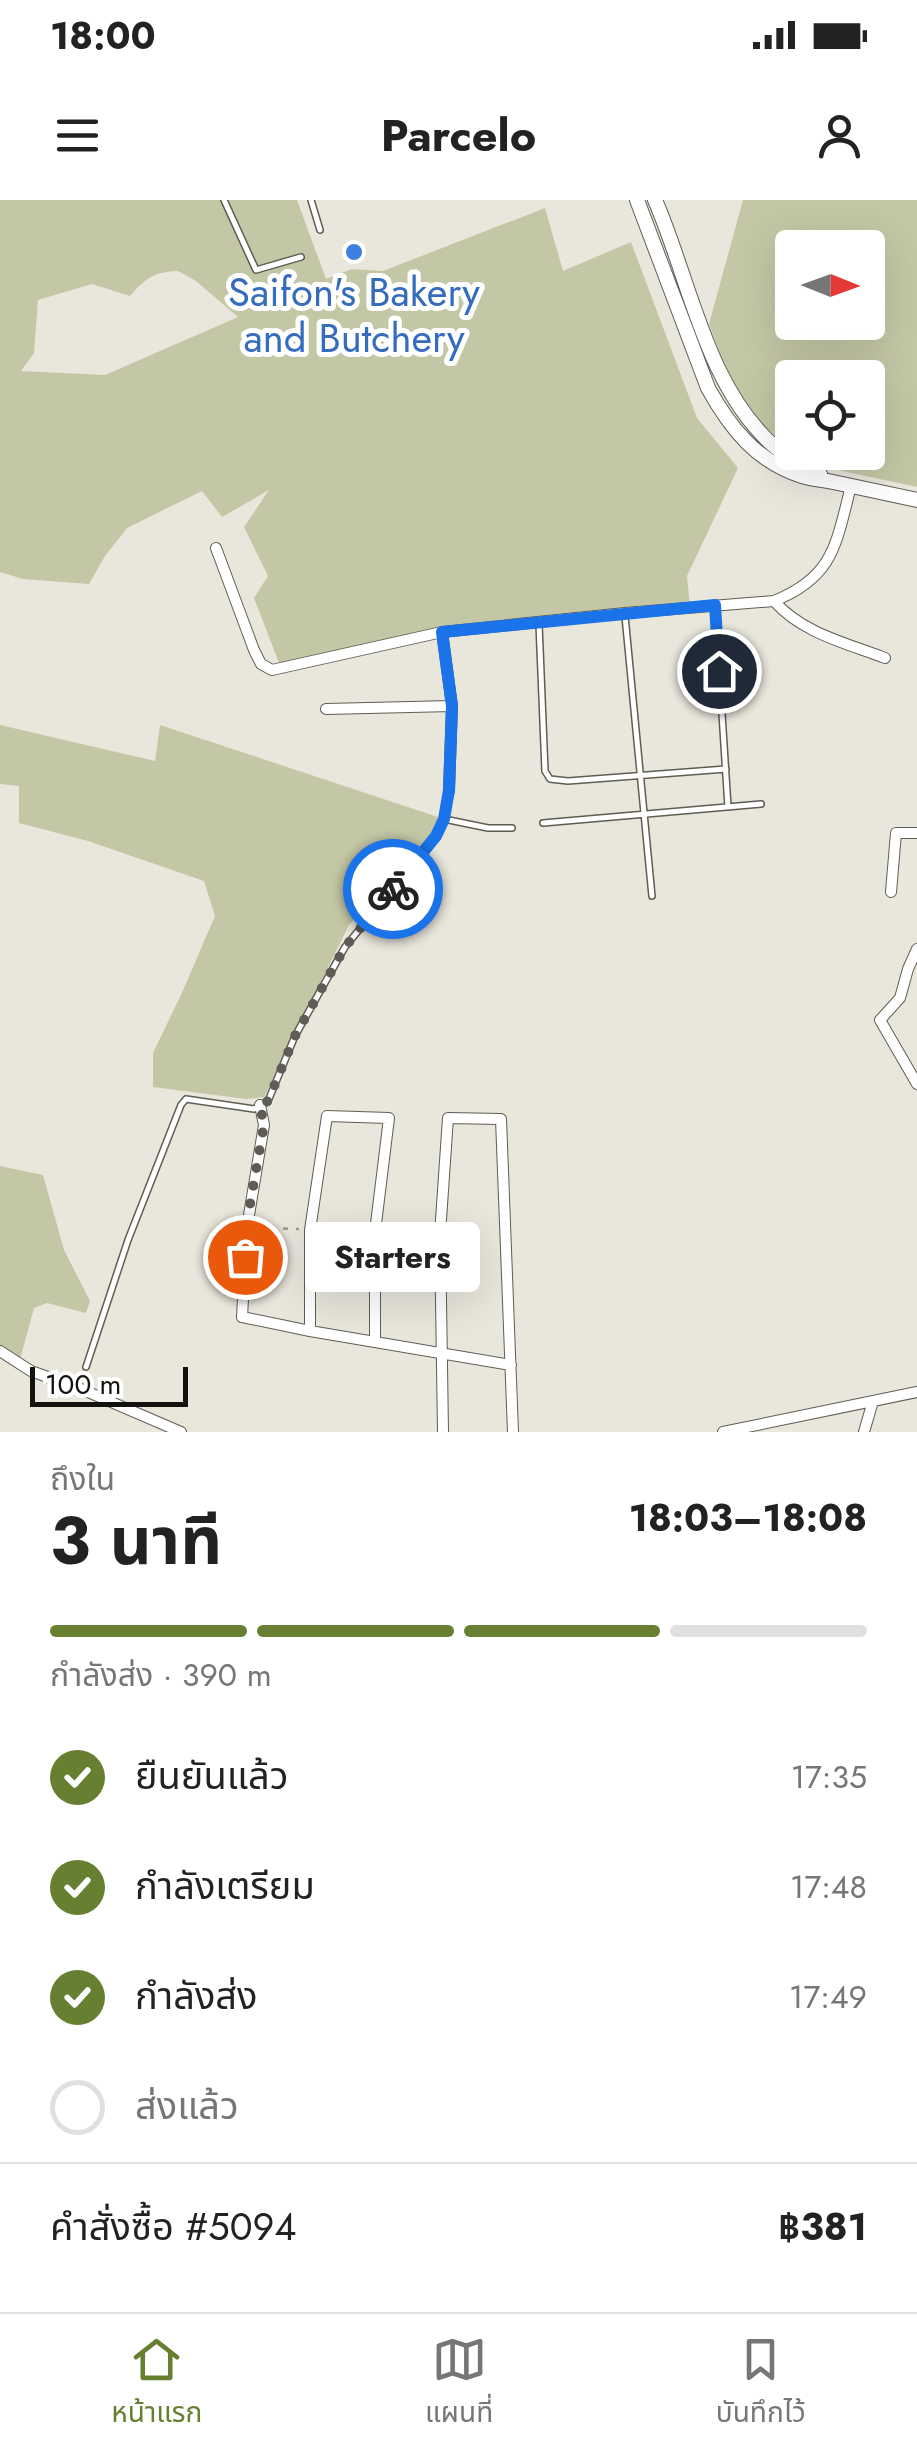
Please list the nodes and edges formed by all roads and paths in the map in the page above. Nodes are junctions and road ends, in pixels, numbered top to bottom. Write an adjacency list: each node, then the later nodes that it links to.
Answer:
1 (224, 200): 6 (lane)
2 (311, 200): 5 (lane)
3 (637, 200): 8 (main road)
4 (655, 200): 7 (main road)
5 (320, 230)
6 (301, 257)
7 (723, 380): 8 (main road); 9 (main road)
8 (708, 388): 9 (main road)
9 (834, 482): 10 (main road)
10 (850, 486): 11 (main road); 13 (street)
11 (917, 500)
12 (216, 548): 17 (street)
13 (774, 602): 14 (street); 18 (street)
14 (715, 605): 15 (street); 21 (lane)
15 (625, 613): 16 (street); 22 (lane)
16 (539, 622): 17 (street); 22 (lane)
17 (442, 632): 19 (street)
18 (885, 658)
19 (452, 706): 20 (street); 23 (street)
20 (326, 709)
21 (726, 769): 22 (lane); 25 (lane)
22 (639, 777): 26 (lane)
23 (449, 790): 27 (lane)
24 (761, 804): 25 (lane)
25 (728, 807): 26 (lane)
26 (644, 814): 28 (lane); 32 (lane)
27 (444, 819): 29 (lane); 35 (lane)
28 (543, 823)
29 (512, 828)
30 (917, 833): 31 (street)
31 (891, 892)
32 (652, 896)
33 (917, 949): 34 (street)
34 (917, 1084)
35 (260, 1105): 36 (street); 45 (lane)
36 (246, 1227): 37 (path); 40 (street)
37 (310, 1230): 38 (path); 38 (street); 40 (street)
38 (375, 1232): 39 (path); 41 (street)
39 (440, 1234): 43 (street); 44 (street)
40 (310, 1331): 41 (street)
41 (375, 1342): 43 (street)
42 (0, 1350): 48 (street)
43 (444, 1353): 44 (street); 52 (street)
44 (511, 1365): 53 (street)
45 (86, 1367)
46 (917, 1392): 47 (street)
47 (873, 1401): 49 (street); 56 (street)
48 (151, 1418): 50 (street); 51 (street)
49 (788, 1419): 54 (street); 55 (street)
50 (147, 1432)
51 (181, 1432)
52 (443, 1432)
53 (513, 1432)
54 (723, 1432)
55 (784, 1432)
56 (864, 1432)

